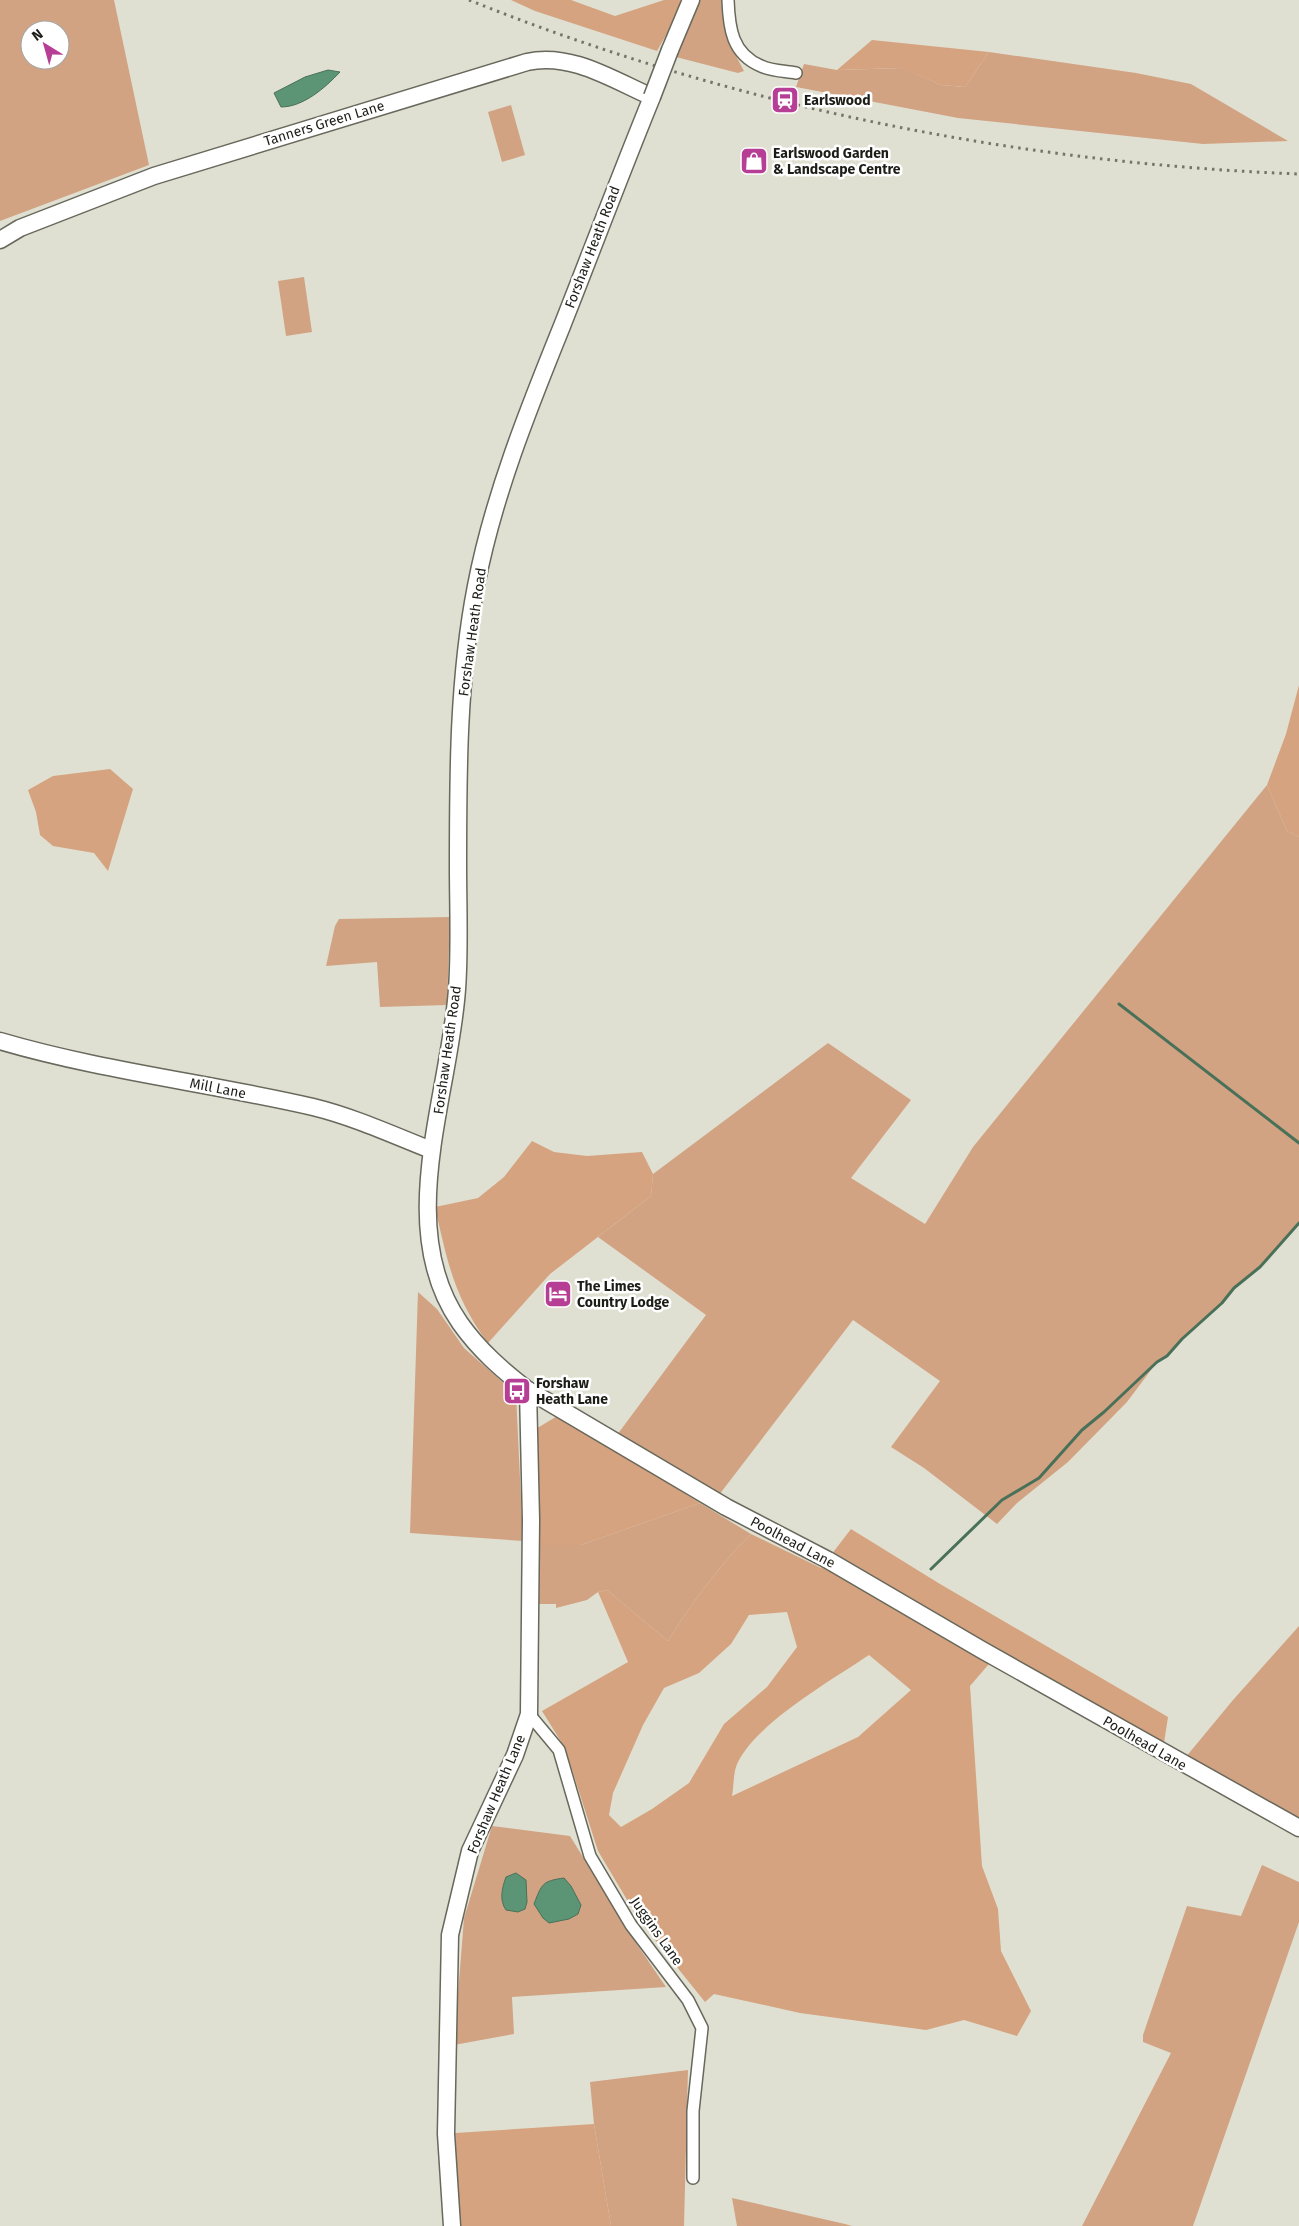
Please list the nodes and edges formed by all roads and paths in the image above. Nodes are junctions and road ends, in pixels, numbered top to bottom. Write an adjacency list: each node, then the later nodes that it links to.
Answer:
1 (691, 0): 4 (street, Forshaw Heath Road, bridge)
2 (728, 0): 3 (street)
3 (796, 73)
4 (652, 97): 5 (street, Tanners Green Lane); 7 (street, Forshaw Heath Road)
5 (0, 240)
6 (0, 1041): 7 (street, Mill Lane)
7 (431, 1150): 8 (street, Poolhead Lane)
8 (528, 1390): 9 (street, Forshaw Heath Lane); 10 (street, Poolhead Lane)
9 (529, 1714): 11 (street, Juggins Lane); 12 (street, Forshaw Heath Lane)
10 (1299, 1828)
11 (692, 2178)
12 (452, 2226)

